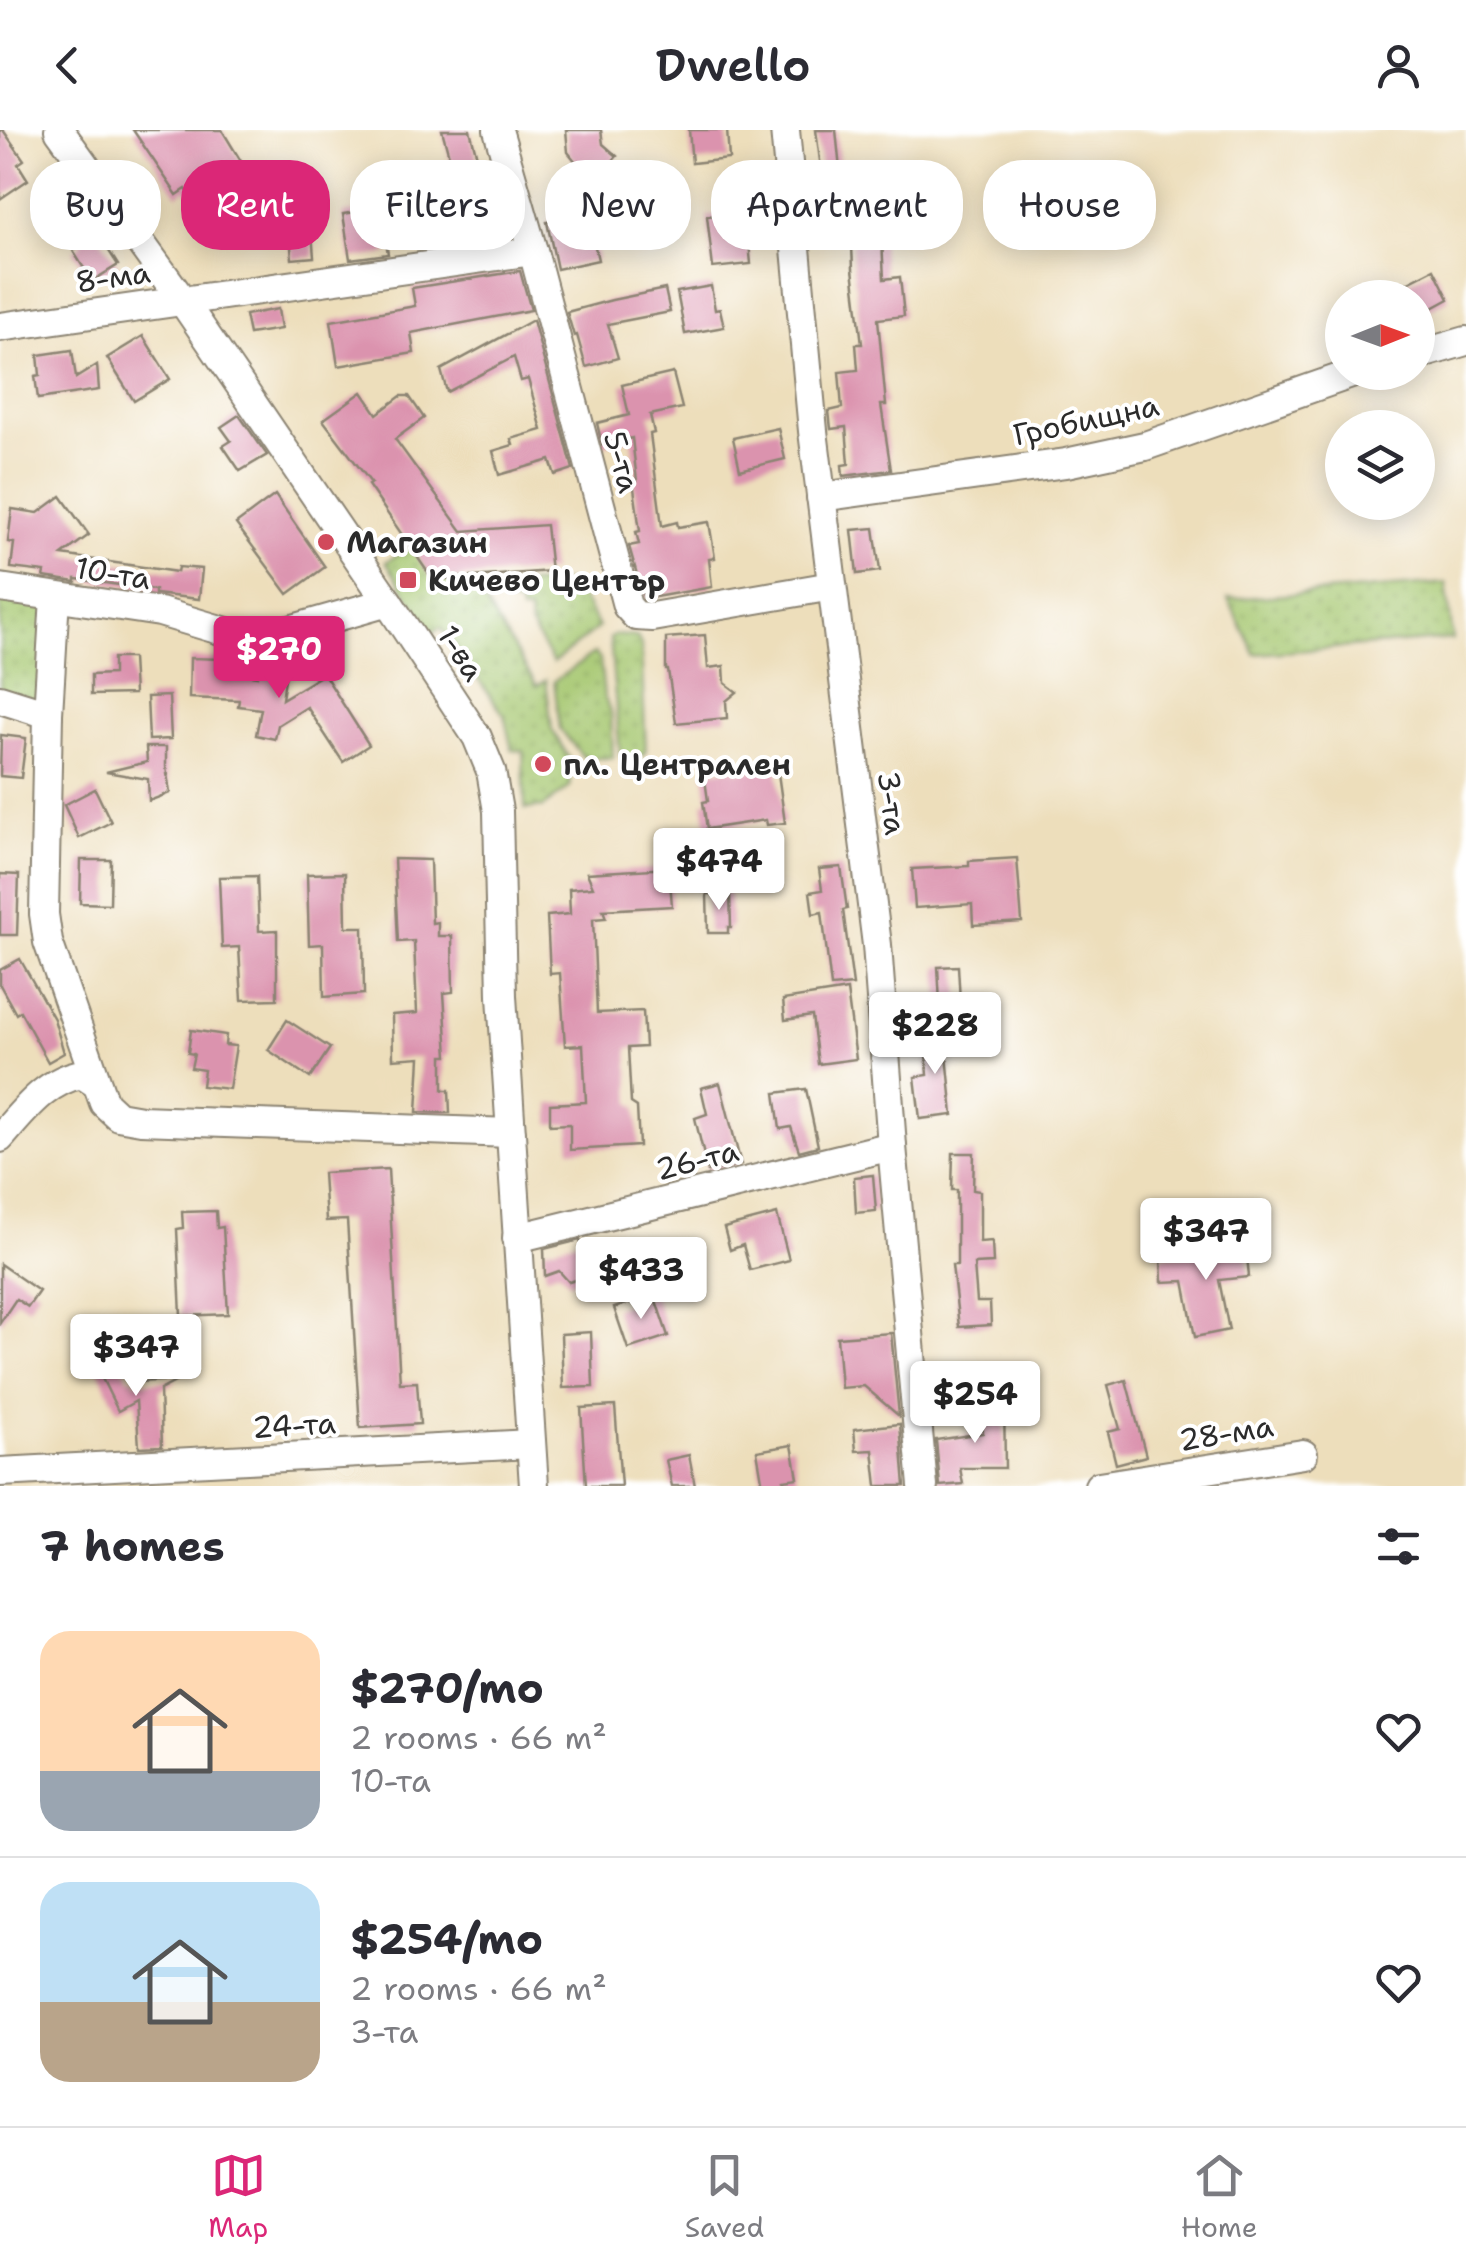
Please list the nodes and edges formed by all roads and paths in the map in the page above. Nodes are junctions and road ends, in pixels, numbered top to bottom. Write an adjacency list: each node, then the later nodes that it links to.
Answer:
1 (59, 130): 5 (street, 1-ва)
2 (498, 130): 4 (street, 5-та)
3 (785, 130): 10 (street, 3-та)
4 (533, 251): 5 (street, 8-ма); 11 (street, 5-та)
5 (182, 300): 6 (street, 8-ма); 14 (street, 1-ва)
6 (0, 327)
7 (1466, 341): 8 (street)
8 (1435, 350)
9 (1325, 383): 10 (street, Гробищна)
10 (821, 497): 11 (street, 3-та)
11 (832, 586): 20 (street, 3-та)
12 (0, 588): 13 (street, 10-та)
13 (55, 597): 14 (street, 10-та); 16 (street)
14 (388, 602): 18 (street, 1-ва)
15 (0, 699): 16 (street)
16 (48, 714): 17 (street)
17 (97, 1084): 18 (street); 19 (street)
18 (511, 1133): 21 (street, 1-ва)
19 (0, 1138)
20 (892, 1146): 21 (street, 26-та); 26 (street, 3-та)
21 (517, 1238): 22 (street, 1-ва)
22 (531, 1444): 24 (street, 24-та); 25 (street, 1-ва)
23 (1303, 1454): 27 (street, 28-ма)
24 (0, 1472)
25 (534, 1486)
26 (923, 1486)
27 (1099, 1486)

